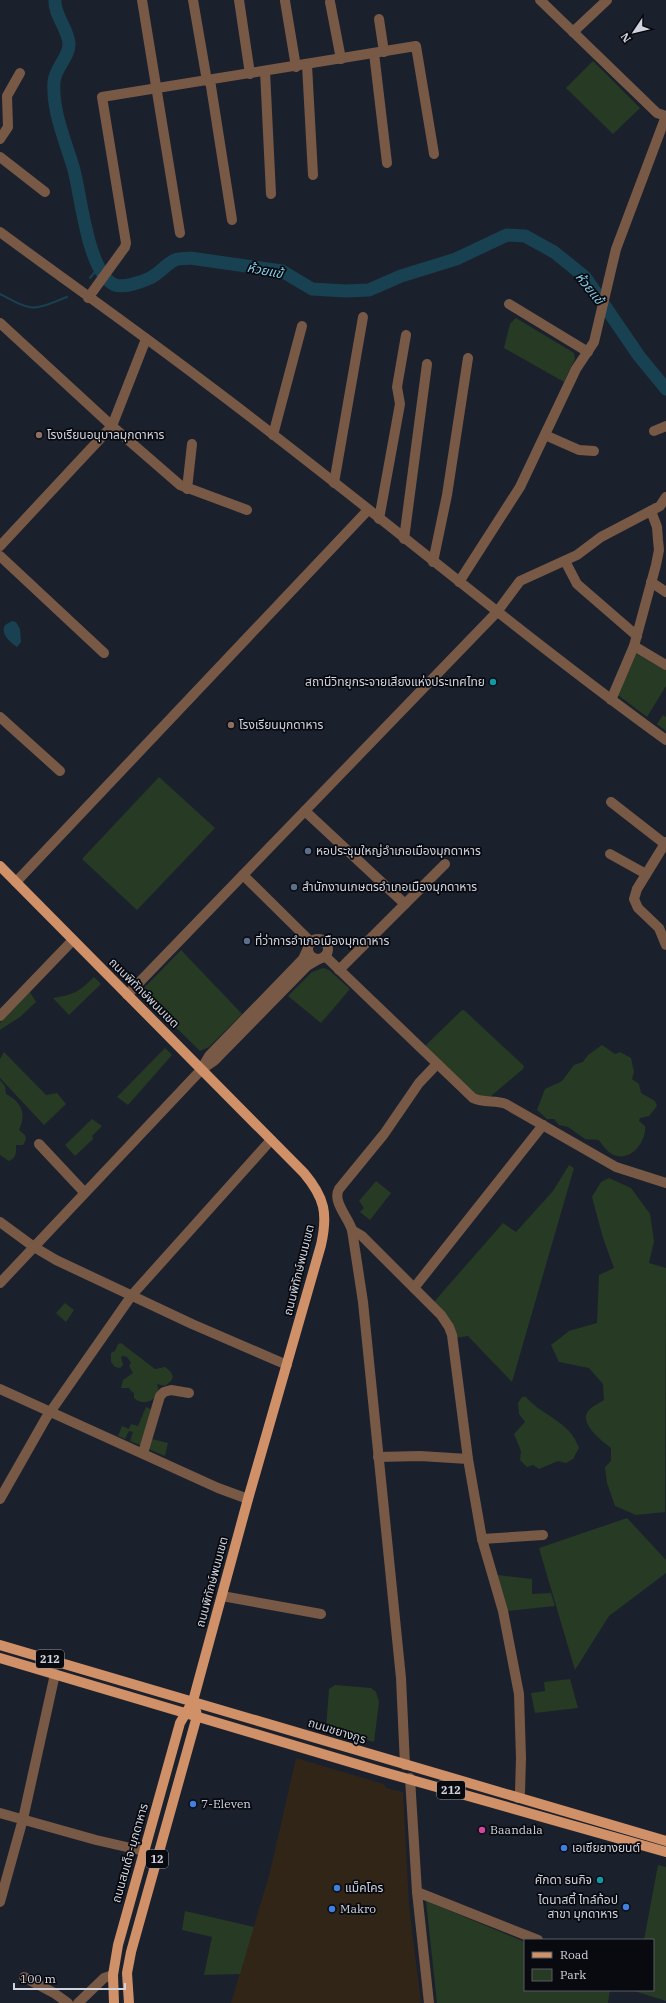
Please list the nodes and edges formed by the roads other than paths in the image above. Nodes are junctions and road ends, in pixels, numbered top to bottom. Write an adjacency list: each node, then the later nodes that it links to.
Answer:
1 (142, 0): 18 (street)
2 (193, 0): 17 (street)
3 (239, 0): 16 (street)
4 (540, 0): 9 (street)
5 (607, 0): 9 (street)
6 (285, 1): 13 (street)
7 (330, 2): 11 (street)
8 (379, 19): 10 (street)
9 (573, 32): 19 (street)
10 (379, 52): 11 (street); 21 (street); 23 (street)
11 (341, 59): 12 (street)
12 (307, 65): 13 (street); 24 (street)
13 (296, 67): 14 (street)
14 (265, 71): 16 (street); 26 (street)
15 (20, 72): 20 (street)
16 (250, 74): 17 (street)
17 (209, 81): 18 (street); 27 (street)
18 (157, 89): 29 (street); 30 (street)
19 (666, 116): 37 (street)
20 (0, 139)
21 (434, 154)
22 (0, 157): 25 (street)
23 (387, 163)
24 (313, 175)
25 (45, 192)
26 (271, 194)
27 (232, 220)
28 (0, 232): 30 (street)
29 (180, 233)
30 (91, 294): 36 (street)
31 (509, 304): 37 (street)
32 (363, 317): 47 (street)
33 (0, 323): 40 (street)
34 (302, 326): 44 (street)
35 (406, 335): 53 (street)
36 (146, 339): 40 (street); 44 (street)
37 (588, 352): 43 (street)
38 (468, 358): 58 (street)
39 (427, 364): 54 (street)
40 (112, 426): 48 (street); 55 (street)
41 (666, 426): 42 (street)
42 (654, 431)
43 (545, 434): 46 (street); 59 (street)
44 (273, 435): 47 (street)
45 (192, 444): 48 (street)
46 (594, 451)
47 (334, 483): 51 (street)
48 (187, 489): 50 (street)
49 (666, 497): 52 (street)
50 (247, 510)
51 (368, 510): 53 (street); 80 (street)
52 (651, 511): 57 (street); 60 (street)
53 (379, 519): 54 (street)
54 (404, 539): 58 (street)
55 (0, 546)
56 (0, 556): 65 (street)
57 (565, 561): 62 (street); 63 (street)
58 (433, 562): 59 (street)
59 (459, 582): 62 (street)
60 (651, 582): 61 (street); 63 (street)
61 (666, 592)
62 (497, 612): 67 (street); 72 (street)
63 (636, 636): 64 (street)
64 (634, 646): 66 (street); 67 (street)
65 (104, 653)
66 (666, 665)
67 (611, 700): 69 (street)
68 (0, 717): 70 (street)
69 (666, 740)
70 (60, 771)
71 (611, 802): 73 (street)
72 (305, 811): 79 (street); 81 (street)
73 (665, 843): 75 (street)
74 (610, 854): 78 (street)
75 (662, 855): 78 (street)
76 (445, 864): 81 (street)
77 (0, 866): 80 (main road, ถนนพิทักษ์พนมเขต)
78 (646, 874): 84 (street)
79 (243, 876): 83 (street); 87 (street)
80 (16, 882): 82 (main road, ถนนพิทักษ์พนมเขต)
81 (405, 904): 86 (street)
82 (73, 940): 87 (main road, ถนนพิทักษ์พนมเขต); 88 (street)
83 (310, 945): 85 (street); 85 (street); 90 (street)
84 (666, 945)
85 (322, 958): 86 (street); 90 (street)
86 (339, 970): 89 (street)
87 (127, 995): 90 (main road, ถนนพิทักษ์พนมเขต)
88 (0, 1016)
89 (437, 1064): 91 (street); 97 (street)
90 (202, 1070): 92 (main road, ถนนพิทักษ์พนมเขต); 95 (street)
91 (543, 1125): 94 (street); 100 (street)
92 (271, 1140): 101 (street); 102 (main road, ถนนพิทักษ์พนมเขต)
93 (39, 1144): 95 (street)
94 (666, 1183)
95 (84, 1192): 98 (street)
96 (0, 1222): 98 (street)
97 (352, 1230): 100 (street); 107 (street)
98 (34, 1247): 99 (street); 101 (street)
99 (0, 1283)
100 (414, 1288): 108 (street)
101 (132, 1295): 102 (street); 105 (street)
102 (287, 1364): 110 (main road, ถนนพิทักษ์พนมเขต)
103 (0, 1389): 105 (street)
104 (189, 1393): 106 (street)
105 (50, 1412): 106 (street); 109 (street)
106 (143, 1453): 110 (street)
107 (378, 1456): 108 (street); 121 (street)
108 (468, 1459): 112 (street)
109 (0, 1499)
110 (248, 1499): 113 (main road, ถนนพิทักษ์พนมเขต)
111 (543, 1535): 112 (street)
112 (482, 1539): 123 (street)
113 (222, 1596): 114 (street); 118 (main road, ถนนพิทักษ์พนมเขต)
114 (321, 1614)
115 (0, 1645): 118 (main road, ถนนชยางกูร / 212)
116 (0, 1658): 117 (main road, 212)
117 (55, 1674): 119 (main road, 212); 126 (street)
118 (193, 1701): 119 (main road, ถนนสมเด็จ-มุกดาหาร); 120 (main road); 121 (main road, ถนนชยางกูร / 212)
119 (185, 1712): 120 (main road, 212); 129 (main road, ถนนสมเด็จ-มุกดาหาร / 12)
120 (197, 1716): 122 (main road, 212); 139 (main road, 12)
121 (405, 1765): 123 (main road, ถนนชยางกูร / 212)
122 (410, 1778): 127 (main road, 212); 131 (street)
123 (518, 1798): 125 (main road, ถนนชยางกูร / 212)
124 (0, 1813): 126 (street)
125 (585, 1816): 127 (main road); 128 (main road, ถนนชยางกูร / 212)
126 (23, 1819): 129 (street); 132 (street)
127 (582, 1827): 130 (main road, 212)
128 (666, 1841)
129 (144, 1851): 134 (main road, ถนนสมเด็จ-มุกดาหาร / 12)
130 (666, 1852)
131 (417, 1892): 133 (street); 140 (street)
132 (0, 1902)
133 (535, 1939)
134 (113, 1975): 137 (street); 138 (main road, ถนนสมเด็จ-มุกดาหาร / 12)
135 (24, 1977): 136 (street)
136 (68, 2003)
137 (78, 2003)
138 (114, 2003)
139 (129, 2003)
140 (429, 2003)

